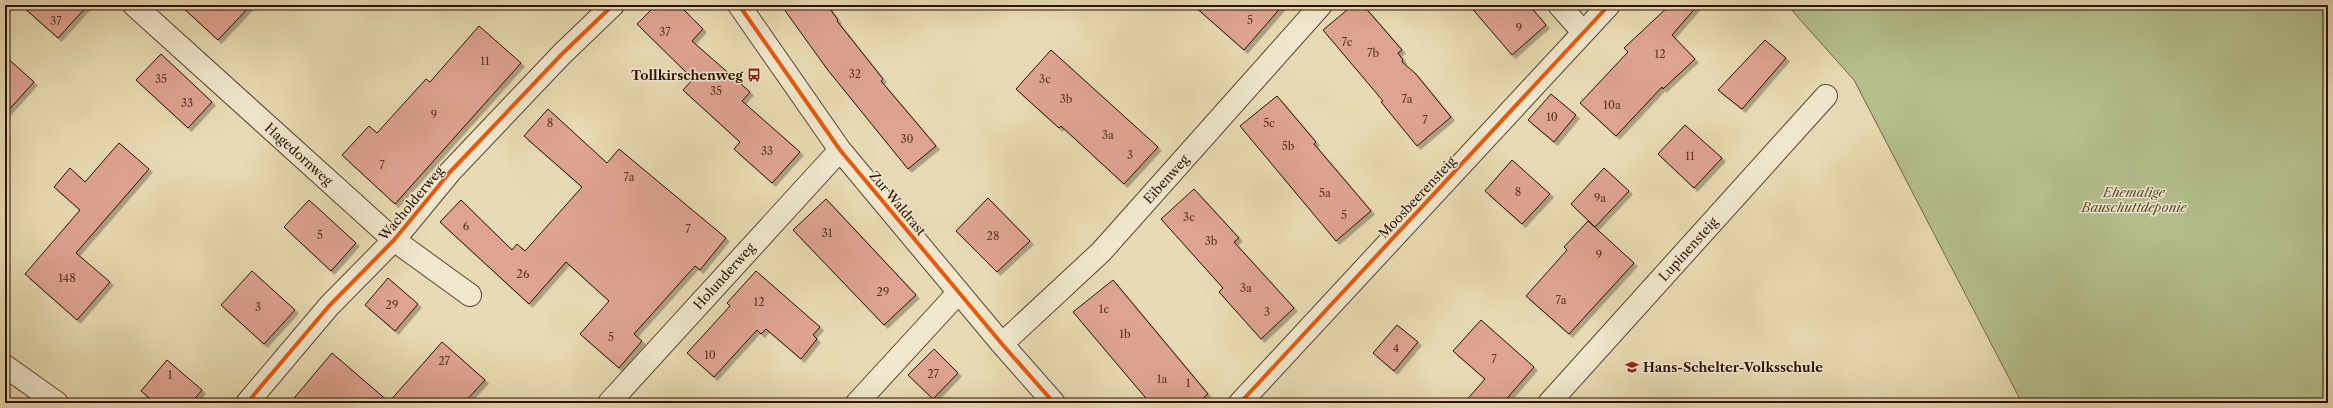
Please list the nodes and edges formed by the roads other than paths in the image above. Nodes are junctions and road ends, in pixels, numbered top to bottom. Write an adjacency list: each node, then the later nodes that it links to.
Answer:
1 (134, 5): 10 (street, Hagedornweg)
2 (613, 5): 10 (street, Wacholderweg)
3 (738, 5): 9 (street, Zur Waldrast)
4 (1321, 5): 13 (street, Eibenweg)
5 (1559, 5): 7 (street)
6 (1609, 5): 7 (street, Moosbeerensteig)
7 (1583, 32): 20 (street, Moosbeerensteig)
8 (1826, 96): 21 (street, Lupinensteig)
9 (840, 150): 11 (street, Zur Waldrast); 17 (street, Holunderweg)
10 (394, 240): 12 (street, Hagedornweg); 16 (street, Wacholderweg)
11 (958, 293): 13 (street, Zur Waldrast); 18 (street)
12 (470, 295)
13 (1002, 344): 19 (street, Zur Waldrast)
14 (5, 366): 15 (street)
15 (45, 400)
16 (247, 403)
17 (609, 403)
18 (857, 403)
19 (1054, 403)
20 (1240, 403)
21 (1549, 403)

